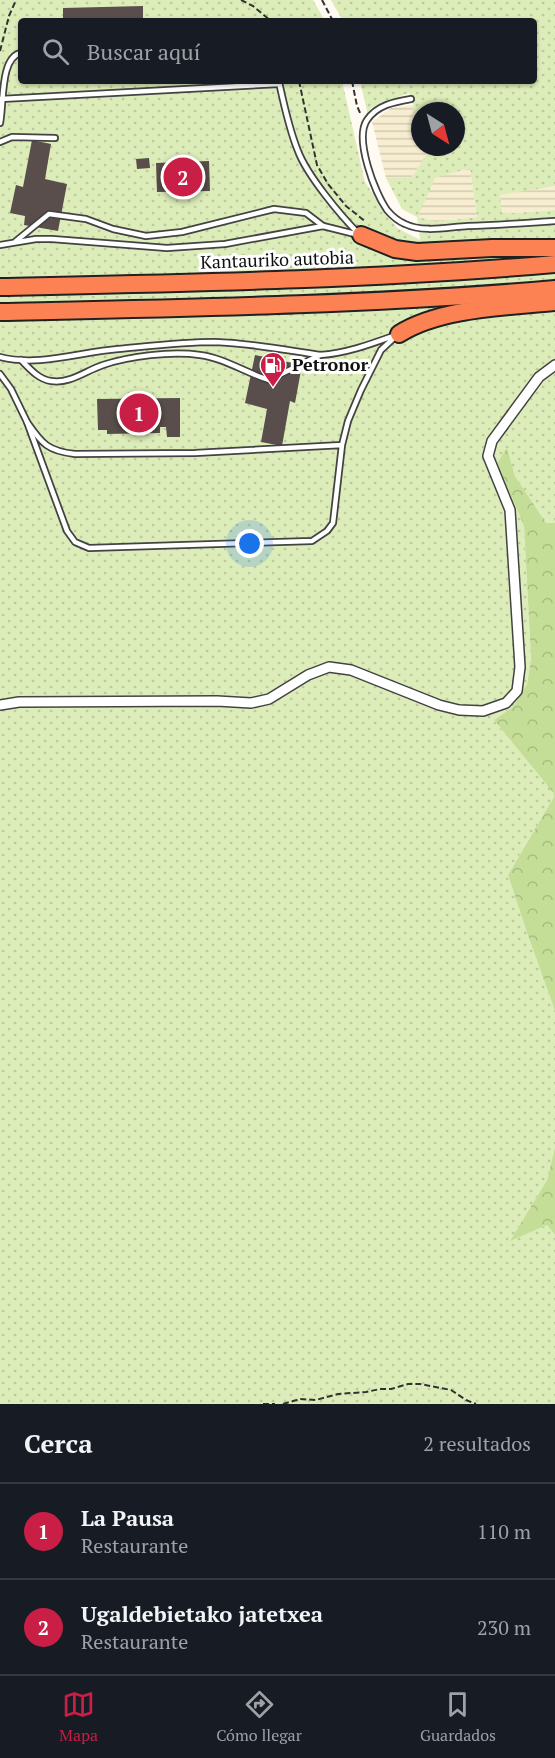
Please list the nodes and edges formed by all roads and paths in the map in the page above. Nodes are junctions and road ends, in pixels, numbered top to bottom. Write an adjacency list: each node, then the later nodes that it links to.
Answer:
1 (16, 0): 6 (path)
2 (242, 0): 4 (path)
3 (322, 0): 5 (path)
4 (267, 18)
5 (331, 18)
6 (0, 51)
7 (18, 54): 12 (lane)
8 (246, 84): 12 (lane)
9 (280, 84): 20 (lane)
10 (300, 84): 20 (path)
11 (353, 84): 15 (path)
12 (2, 99): 14 (lane)
13 (411, 99): 15 (lane)
14 (0, 123)
15 (365, 123): 18 (lane)
16 (55, 138): 17 (lane)
17 (0, 142)
18 (555, 221)
19 (323, 226): 20 (lane); 21 (lane); 21 (lane)
20 (364, 229): 23 (highway)
21 (14, 243): 22 (lane)
22 (0, 245)
23 (555, 248)
24 (555, 264): 25 (highway, Kantauriko autobia)
25 (0, 287)
26 (555, 289): 28 (highway)
27 (555, 302): 29 (highway)
28 (0, 312)
29 (399, 334): 30 (lane); 36 (lane)
30 (320, 355): 32 (lane); 32 (lane)
31 (0, 357): 32 (lane)
32 (21, 360)
33 (555, 365): 37 (street)
34 (0, 374): 35 (lane)
35 (27, 422): 36 (lane); 36 (lane)
36 (342, 445)
37 (0, 705)
38 (262, 1404): 39 (path)
39 (275, 1404)
40 (283, 1404): 41 (path)
41 (476, 1404)

